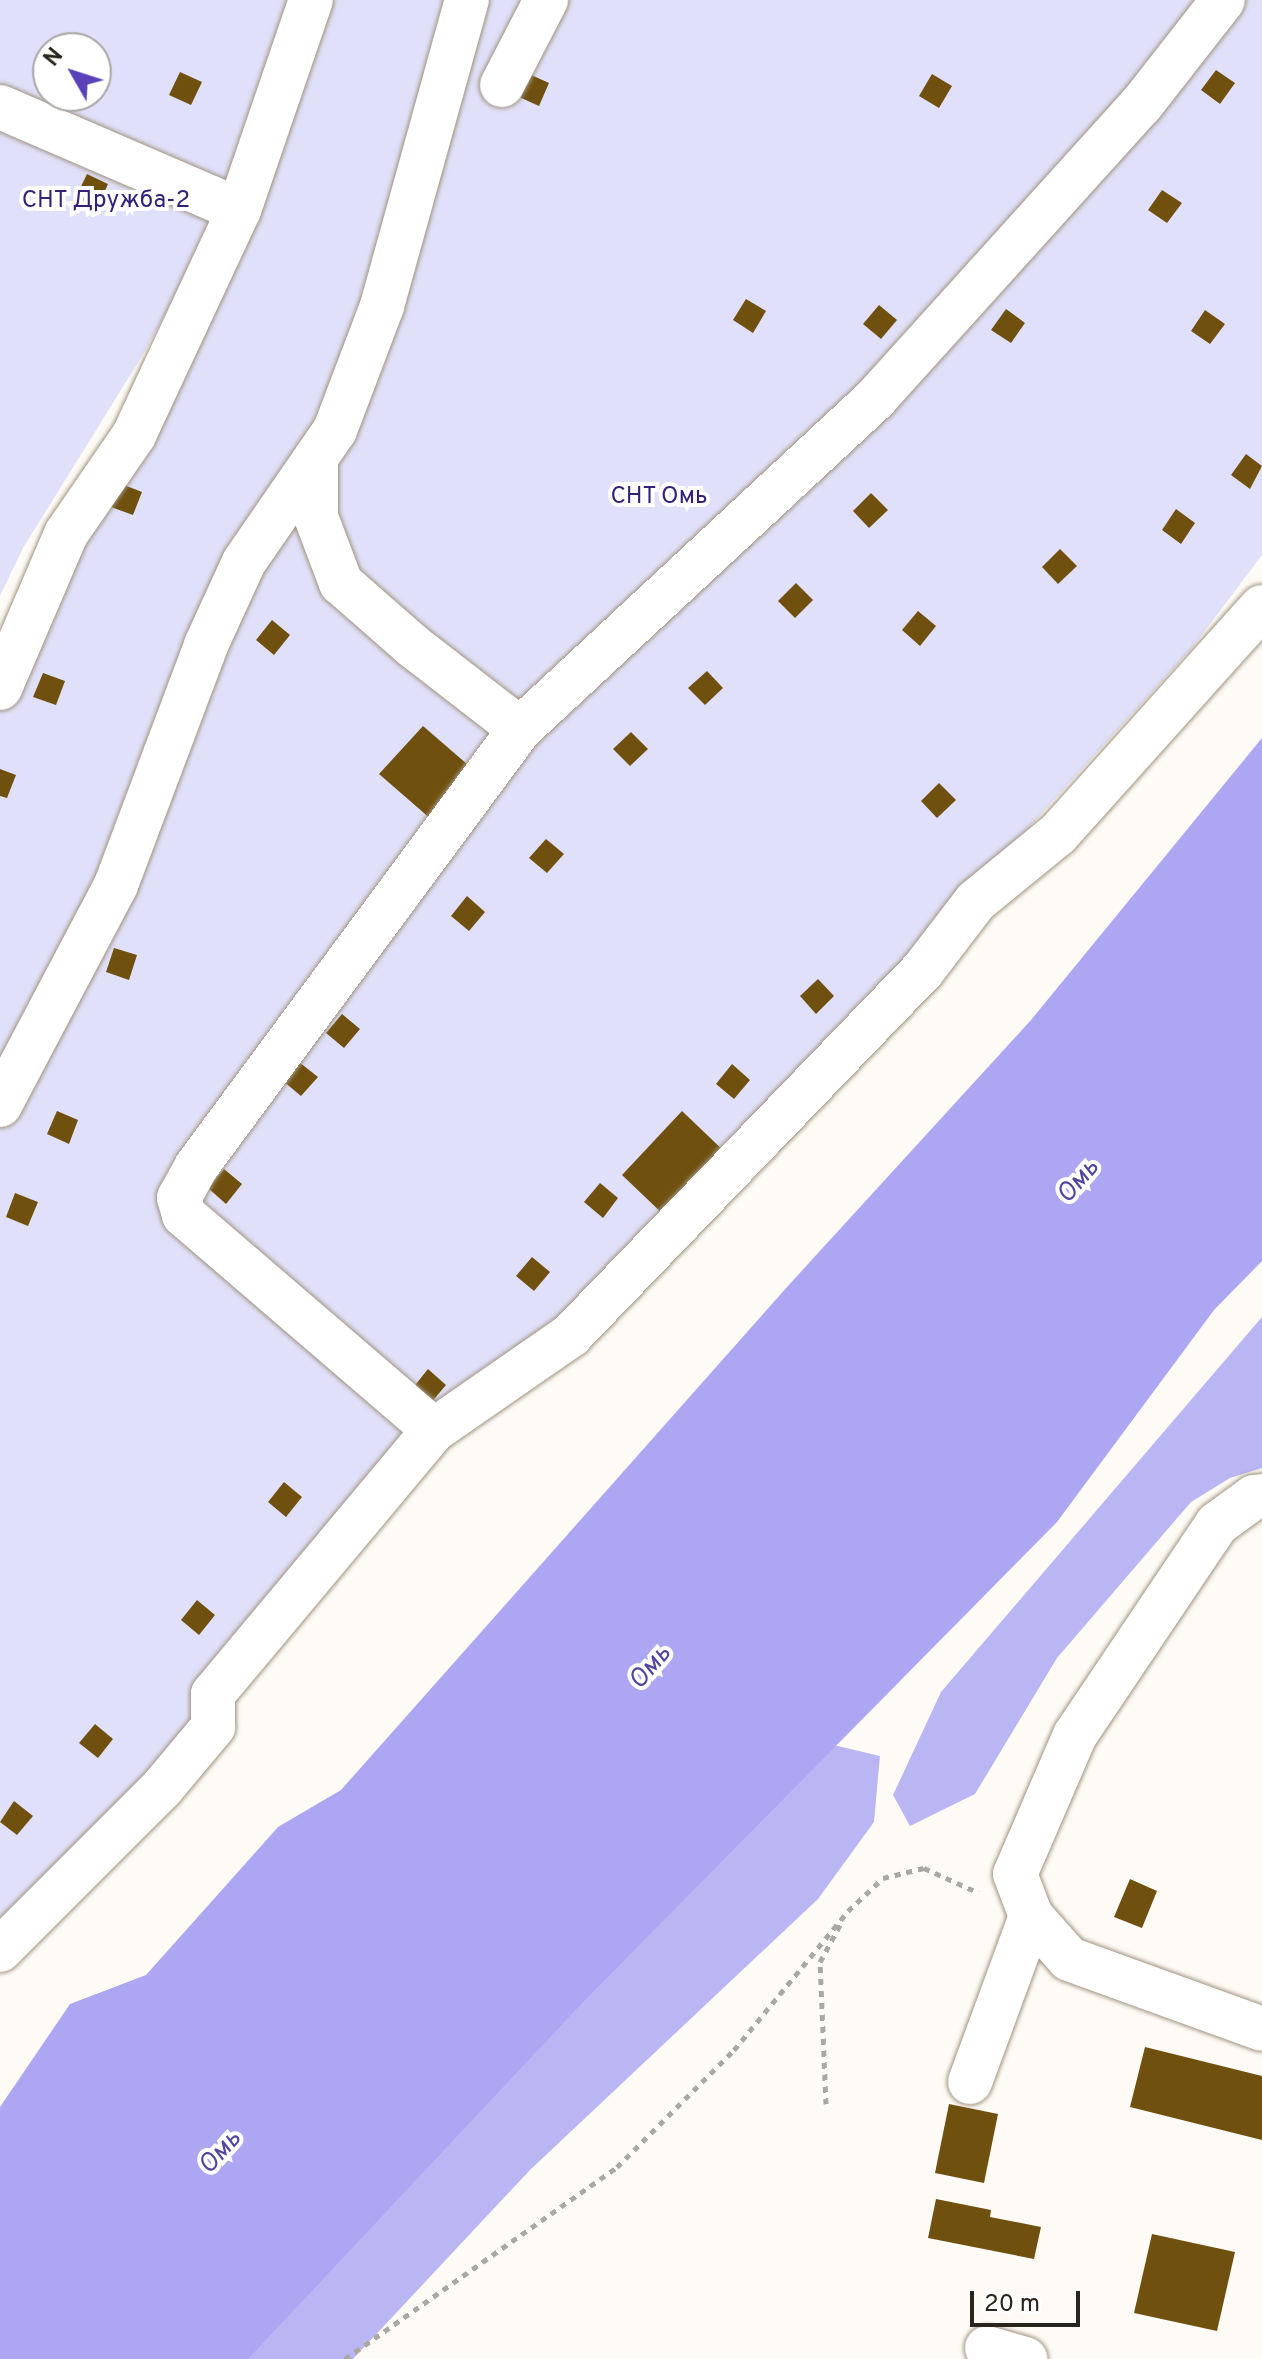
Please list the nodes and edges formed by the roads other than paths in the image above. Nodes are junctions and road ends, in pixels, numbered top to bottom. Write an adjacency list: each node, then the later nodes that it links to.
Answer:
1 (311, 0): 7 (street)
2 (467, 0): 8 (street)
3 (546, 0): 5 (street)
4 (1223, 0): 11 (street)
5 (502, 85)
6 (0, 107): 7 (street)
7 (239, 210): 10 (street)
8 (316, 458): 11 (street); 12 (street)
9 (1262, 607): 13 (street)
10 (0, 688)
11 (520, 729): 13 (street)
12 (0, 1105)
13 (434, 1430): 16 (street)
14 (1262, 1496): 15 (street)
15 (1031, 1916): 17 (street); 18 (street)
16 (0, 1950)
17 (1262, 2029)
18 (970, 2082)

